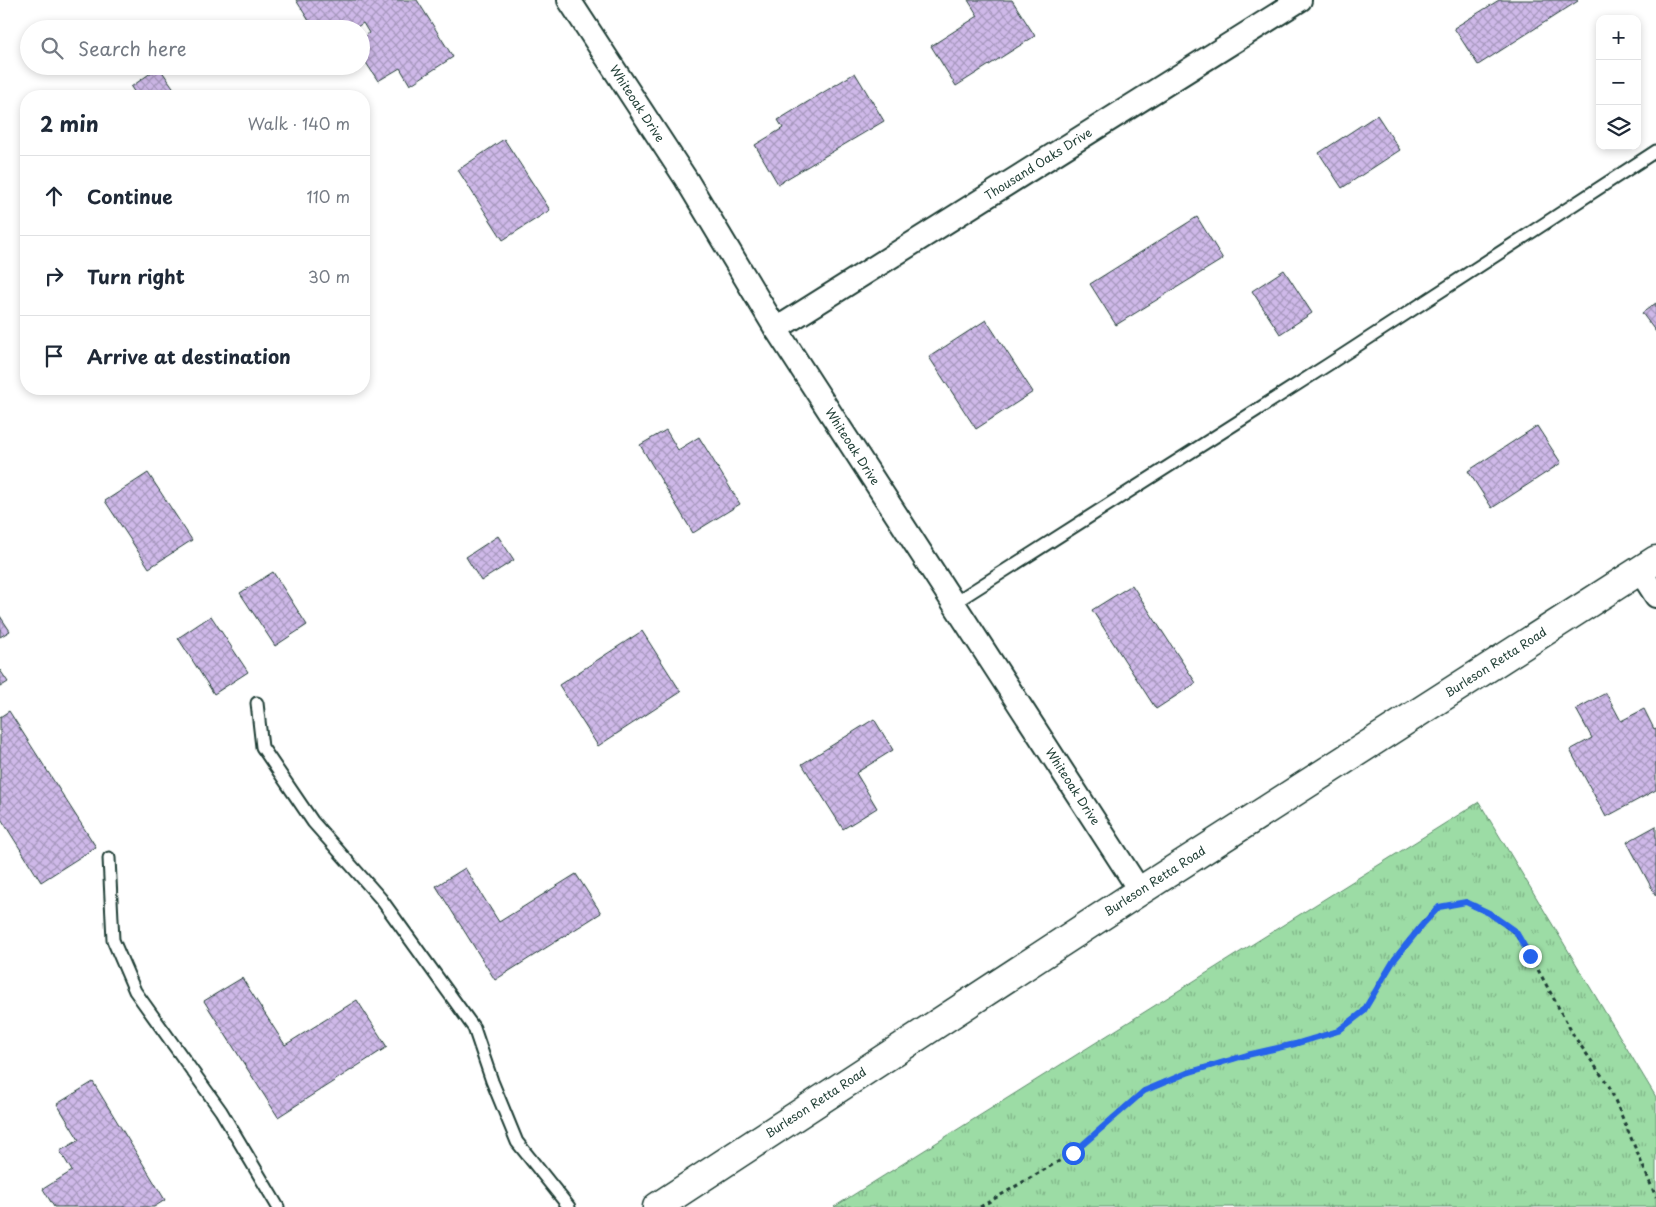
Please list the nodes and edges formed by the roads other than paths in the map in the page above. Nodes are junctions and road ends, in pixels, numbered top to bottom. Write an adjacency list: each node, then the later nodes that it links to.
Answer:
1 (569, 0): 4 (street, Whiteoak Drive)
2 (1300, 0): 4 (street, Thousand Oaks Drive)
3 (1656, 151): 7 (lane)
4 (776, 329): 7 (street, Whiteoak Drive)
5 (1648, 566): 6 (street); 10 (street, Burleson Retta Road)
6 (1656, 596)
7 (954, 603): 10 (street, Whiteoak Drive)
8 (257, 703): 12 (lane)
9 (109, 858): 11 (lane)
10 (1140, 891): 13 (street, Burleson Retta Road)
11 (278, 1207)
12 (569, 1207)
13 (657, 1207)

